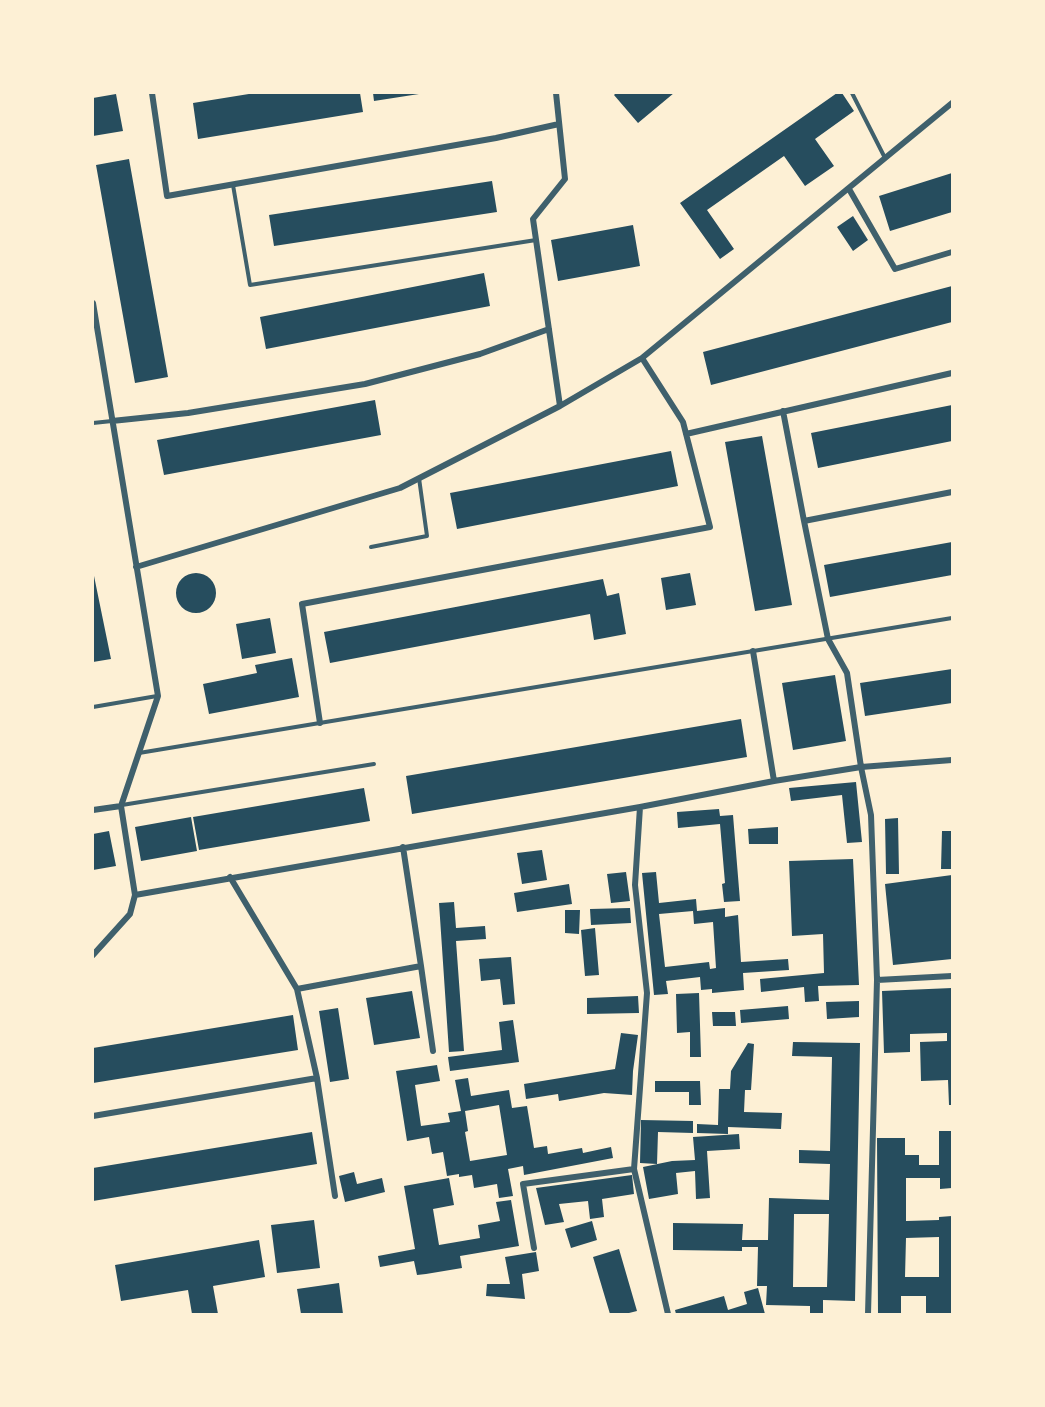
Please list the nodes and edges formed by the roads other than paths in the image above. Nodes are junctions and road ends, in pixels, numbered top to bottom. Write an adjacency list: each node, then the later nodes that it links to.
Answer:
1 (153, 93): 7 (street)
2 (556, 93): 5 (street)
3 (852, 93): 6 (lane)
4 (952, 103): 6 (street)
5 (559, 124): 7 (street); 9 (street)
6 (885, 159): 8 (street)
7 (232, 184): 9 (lane)
8 (849, 189): 10 (street); 13 (street)
9 (536, 240): 12 (street)
10 (952, 252)
11 (93, 303): 17 (street)
12 (549, 329): 15 (street); 17 (street)
13 (642, 358): 15 (street); 19 (street)
14 (952, 373): 16 (street)
15 (560, 406): 20 (street)
16 (783, 411): 19 (street); 22 (street)
17 (112, 421): 18 (lane); 24 (street)
18 (93, 423)
19 (686, 434): 30 (street)
20 (419, 478): 23 (lane); 24 (street)
21 (952, 492): 22 (street)
22 (804, 521): 26 (street)
23 (371, 548)
24 (136, 567): 28 (street)
25 (952, 618): 26 (lane)
26 (828, 639): 27 (lane); 34 (street)
27 (753, 651): 30 (lane); 35 (street)
28 (158, 696): 29 (lane); 31 (street)
29 (93, 707)
30 (320, 723): 31 (lane)
31 (140, 753): 36 (street)
32 (952, 760): 34 (street)
33 (374, 764): 36 (lane)
34 (861, 767): 35 (street); 45 (street)
35 (774, 781): 37 (street)
36 (121, 806): 38 (street); 41 (street)
37 (639, 807): 39 (street); 50 (street)
38 (93, 810)
39 (403, 847): 40 (street); 43 (street)
40 (230, 877): 41 (street); 46 (street)
41 (135, 895): 42 (street)
42 (93, 954)
43 (421, 966): 46 (street); 47 (street)
44 (952, 976): 45 (street)
45 (877, 980): 54 (street)
46 (297, 989): 48 (street)
47 (434, 1051)
48 (317, 1078): 49 (street); 51 (street)
49 (93, 1116)
50 (634, 1169): 52 (street); 53 (street)
51 (335, 1196)
52 (534, 1248)
53 (668, 1314)
54 (868, 1314)

